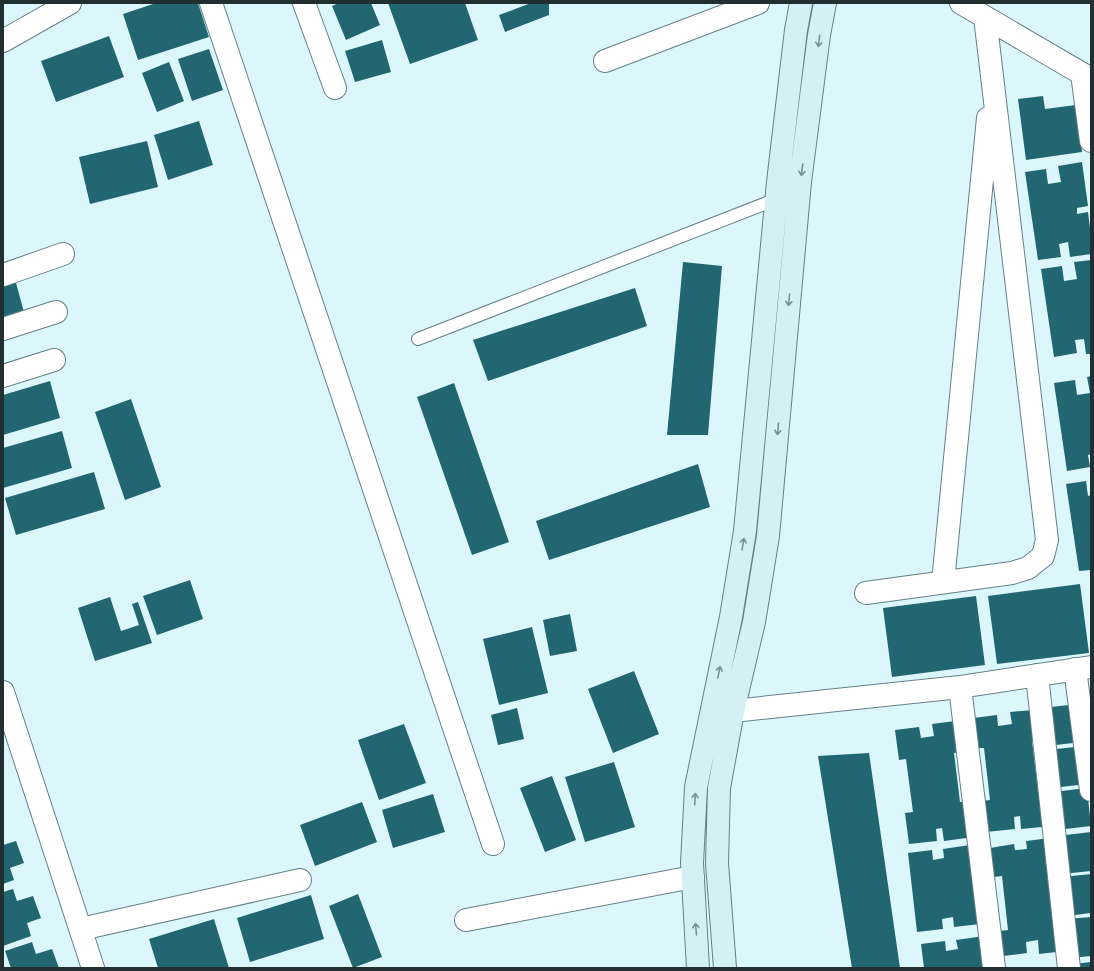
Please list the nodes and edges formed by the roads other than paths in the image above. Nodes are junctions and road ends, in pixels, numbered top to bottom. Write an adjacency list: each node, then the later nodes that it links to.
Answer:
1 (70, 3): 9 (street)
2 (211, 3): 31 (street)
3 (304, 3): 13 (street)
4 (758, 3): 10 (street)
5 (801, 3): 15 (main road)
6 (825, 3): 29 (main road, one-way to 29)
7 (961, 3): 8 (street)
8 (985, 17): 11 (street); 12 (street)
9 (3, 41)
10 (606, 61)
11 (992, 76): 23 (street); 23 (street)
12 (1087, 77): 14 (street)
13 (335, 88)
14 (1091, 141)
15 (777, 199): 20 (lane); 32 (main road, one-way to 15)
16 (63, 254): 17 (street)
17 (3, 275)
18 (56, 312): 19 (street)
19 (3, 329)
20 (418, 339)
21 (54, 360): 22 (street)
22 (3, 376)
23 (943, 582): 24 (street)
24 (866, 593)
25 (1083, 668): 26 (street); 30 (street)
26 (1037, 675): 27 (street); 40 (street)
27 (960, 687): 29 (street); 39 (street)
28 (3, 692): 35 (street)
29 (733, 711): 38 (main road)
30 (1091, 790)
31 (493, 844)
32 (692, 877): 34 (street); 37 (main road, one-way to 32)
33 (300, 880): 35 (street)
34 (466, 920)
35 (81, 929): 36 (street)
36 (94, 968)
37 (698, 968)
38 (725, 968)
39 (994, 968)
40 (1069, 968)

